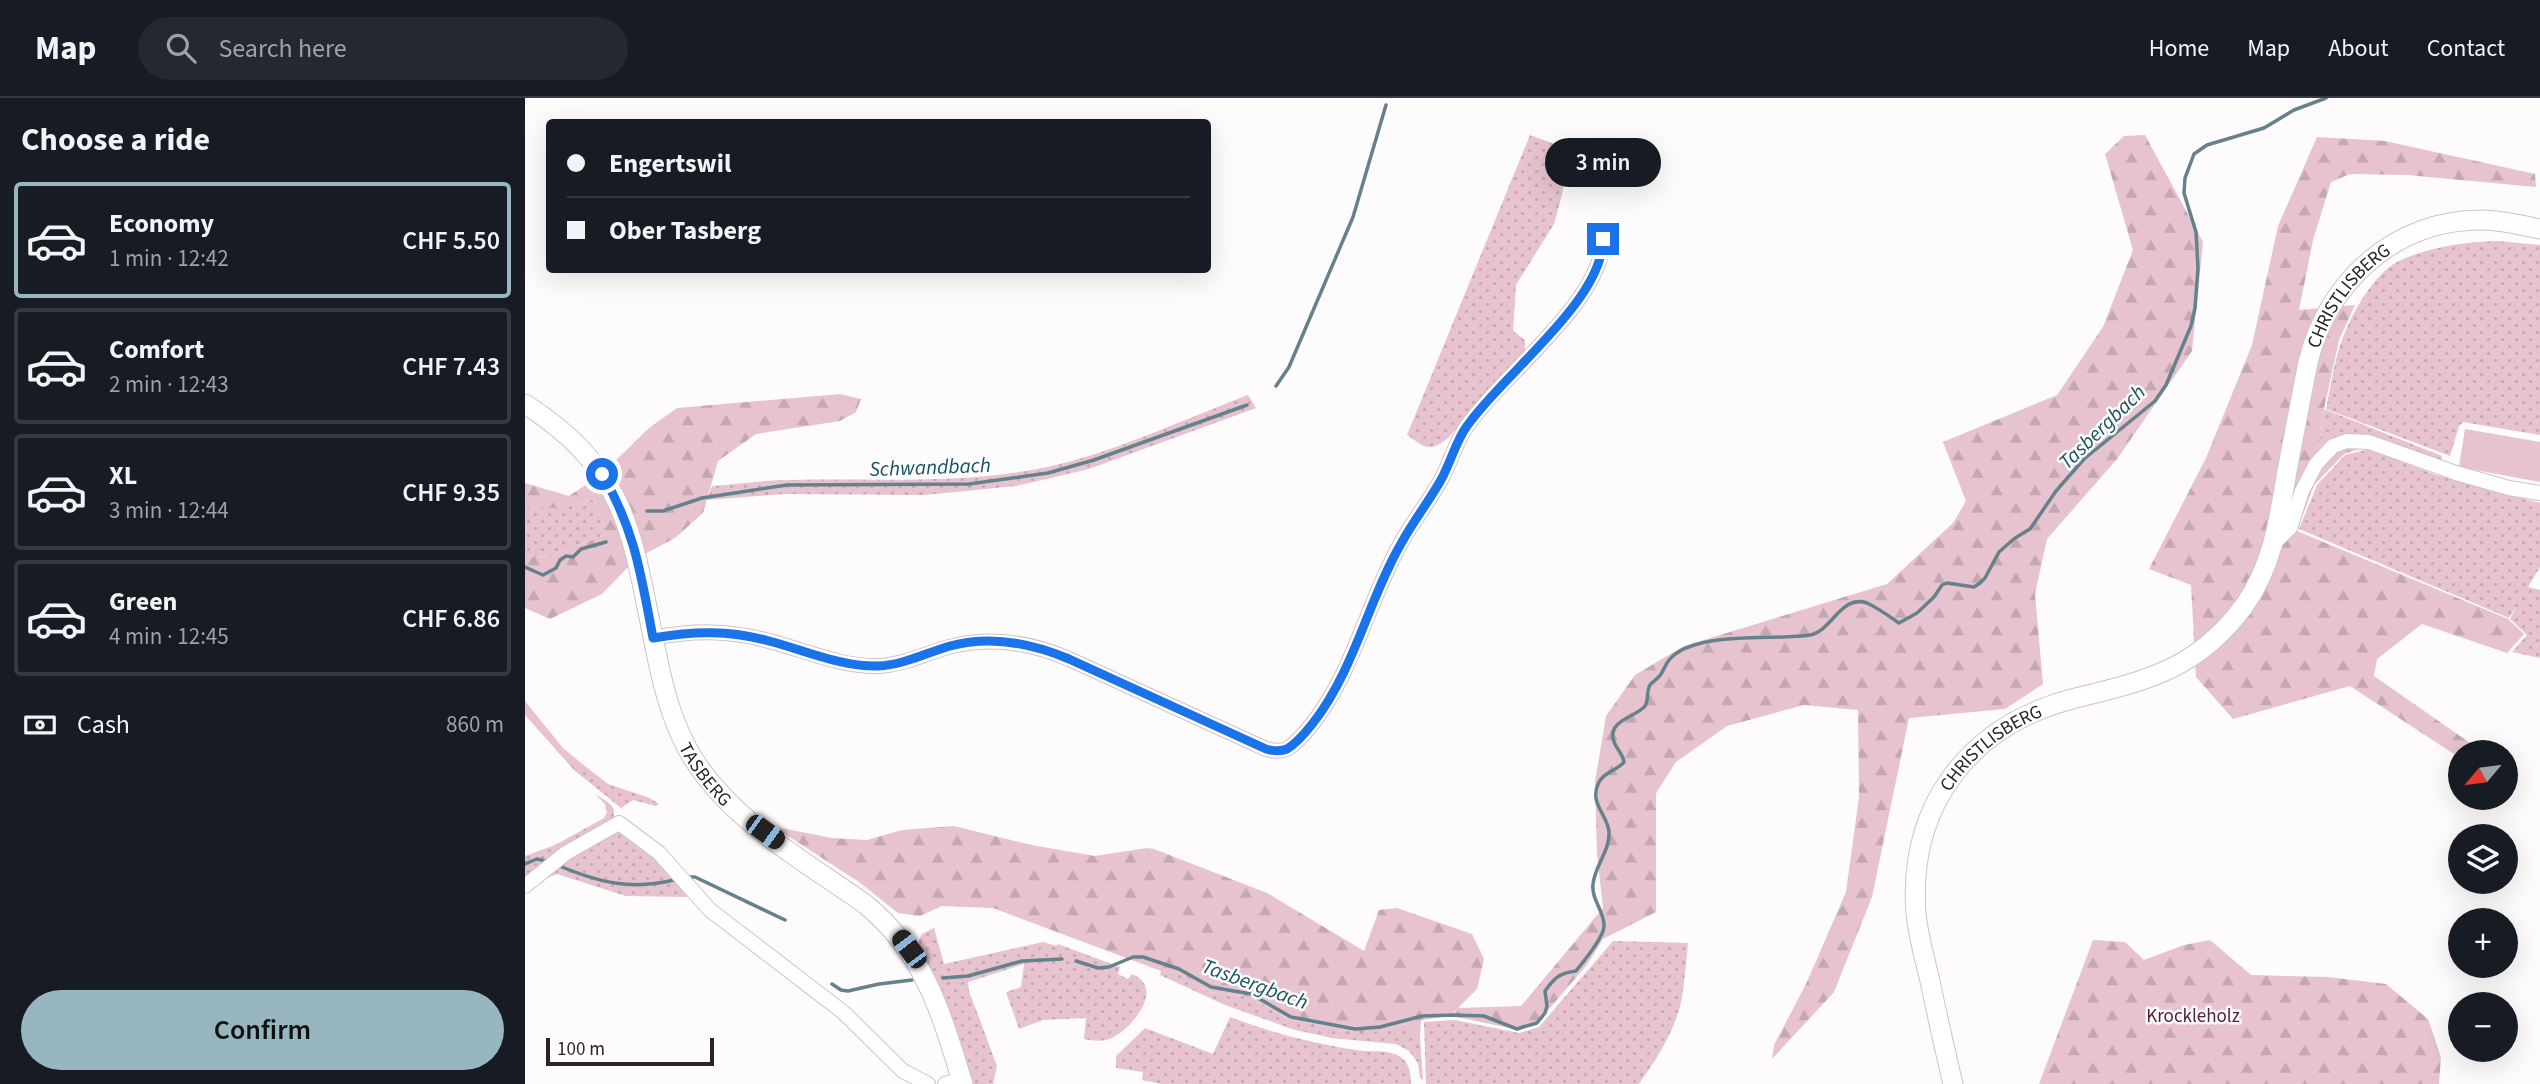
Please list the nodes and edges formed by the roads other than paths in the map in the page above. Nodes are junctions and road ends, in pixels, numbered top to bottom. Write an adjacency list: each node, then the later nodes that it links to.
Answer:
1 (2540, 229): 5 (main road, CHRISTLISBERG)
2 (1603, 239): 6 (street)
3 (525, 404): 6 (main road, TASBERG)
4 (2540, 493): 5 (street, CHRISTLISBERG)
5 (2274, 543): 10 (main road, CHRISTLISBERG)
6 (653, 638): 8 (main road, TASBERG)
7 (525, 886): 9 (street)
8 (956, 1082)
9 (928, 1084)
10 (1953, 1084)

